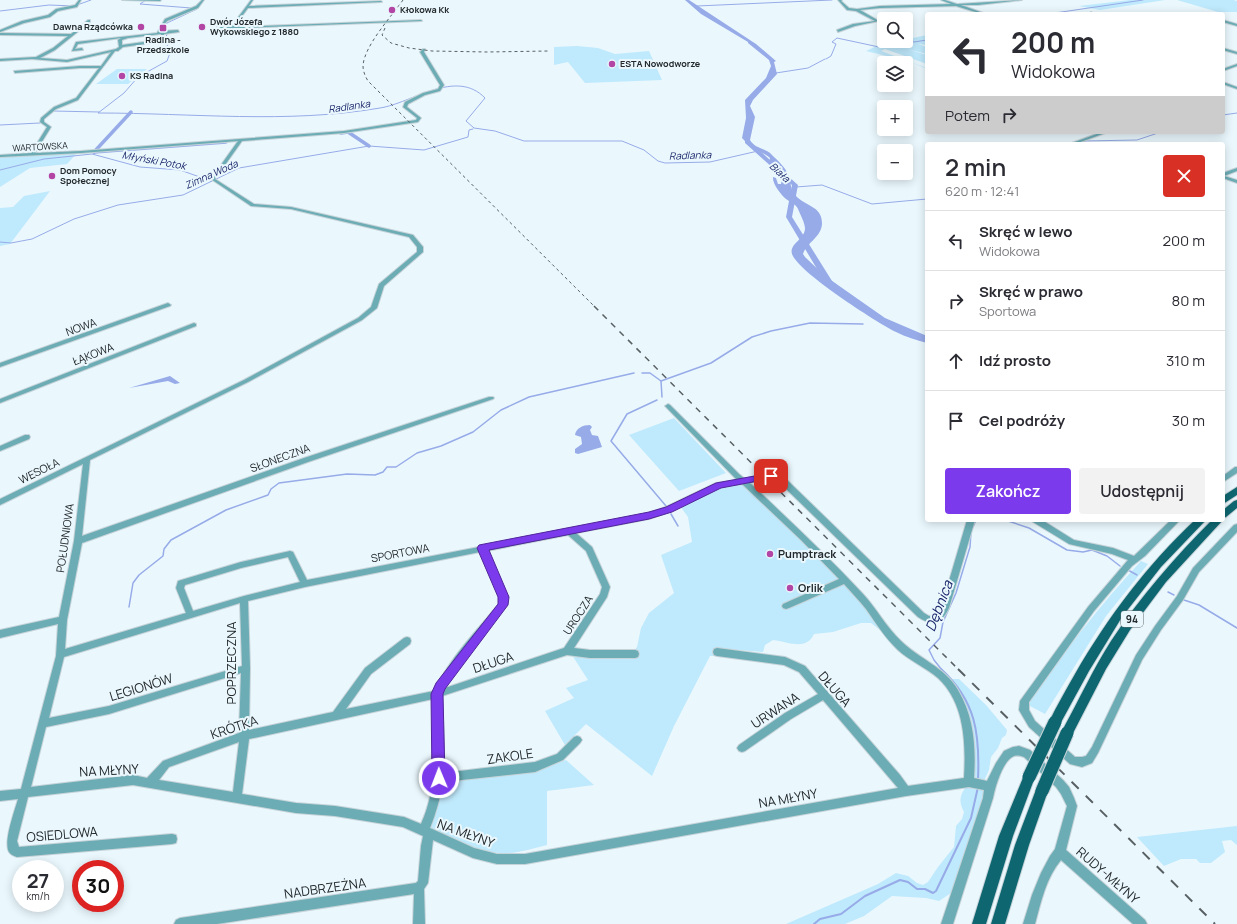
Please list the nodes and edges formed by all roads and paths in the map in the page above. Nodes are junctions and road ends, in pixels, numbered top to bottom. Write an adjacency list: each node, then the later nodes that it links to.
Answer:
1 (80, 0): 25 (street)
2 (123, 0): 10 (street)
3 (160, 0): 10 (street)
4 (203, 0): 26 (street)
5 (252, 0): 14 (street)
6 (841, 0): 15 (street)
7 (942, 0): 13 (street)
8 (997, 0): 12 (street)
9 (1020, 0): 12 (street)
10 (145, 1)
11 (381, 2): 14 (street)
12 (1003, 2): 13 (street)
13 (955, 5): 15 (street); 16 (street)
14 (247, 7): 22 (street)
15 (857, 10): 24 (street)
16 (978, 12)
17 (89, 21): 27 (street)
18 (421, 21): 22 (street)
19 (1225, 22): 20 (street)
20 (1237, 25)
21 (217, 28): 22 (street)
22 (232, 28)
23 (178, 31): 26 (street)
24 (838, 31)
25 (0, 32): 27 (street)
26 (158, 32): 28 (street); 29 (street)
27 (72, 35): 35 (street)
28 (125, 37): 29 (street); 30 (street)
29 (121, 46): 33 (street)
30 (82, 49)
31 (1225, 49): 34 (street)
32 (424, 50): 45 (street, WARTOWSKA)
33 (114, 51): 35 (street); 38 (street)
34 (1237, 52)
35 (37, 58): 36 (street)
36 (0, 60)
37 (1237, 65): 39 (street)
38 (102, 67): 40 (street); 47 (street)
39 (1225, 69)
40 (15, 72)
41 (1225, 84): 42 (street)
42 (1235, 87): 43 (street)
43 (1228, 89)
44 (1100, 134): 46 (street)
45 (240, 142): 47 (street, WARTOWSKA); 61 (street)
46 (1077, 142)
47 (32, 155): 48 (street, WARTOWSKA)
48 (0, 156)
49 (1237, 169): 50 (street)
50 (1225, 175)
51 (1225, 177): 52 (street)
52 (1237, 182)
53 (168, 305): 55 (street, NOWA)
54 (194, 325): 57 (street, ŁĄKOWA)
55 (0, 365)
56 (491, 398): 77 (street, SŁONECZNA)
57 (0, 401)
58 (668, 406): 64 (street)
59 (27, 437): 60 (street)
60 (0, 449)
61 (87, 459): 67 (street, WESOŁA); 77 (street, POŁUDNIOWA)
62 (1237, 469): 63 (street)
63 (1225, 478)
64 (744, 482): 70 (street, SPORTOWA); 76 (street, SPORTOWA); 80 (street)
65 (1237, 490): 66 (main road)
66 (1225, 499)
67 (0, 502)
68 (1237, 504): 69 (main road)
69 (1225, 513)
70 (971, 522)
71 (1039, 522): 79 (street)
72 (1174, 522): 79 (street)
73 (1199, 522): 115 (main road, 94, bridge)
74 (1216, 522): 116 (main road, 94, bridge)
75 (1237, 527): 79 (street)
76 (570, 532): 78 (street, SPORTOWA); 88 (street, UROCZA)
77 (78, 541): 85 (street, POŁUDNIOWA)
78 (482, 548): 81 (street, SPORTOWA); 93 (street)
79 (1134, 559)
80 (844, 580): 83 (street); 102 (street)
81 (305, 584): 82 (street, SPORTOWA); 84 (street)
82 (244, 599): 84 (street, SPORTOWA); 92 (street, POPRZECZNA)
83 (786, 606)
84 (191, 615): 90 (street, SPORTOWA)
85 (63, 620): 86 (street); 90 (street, POŁUDNIOWA)
86 (0, 634)
87 (407, 641): 95 (street)
88 (567, 651): 91 (street, DŁUGA); 93 (street, DŁUGA)
89 (717, 652): 94 (street, DŁUGA)
90 (61, 654): 96 (street, POŁUDNIOWA)
91 (635, 654)
92 (246, 668): 96 (street, LEGIONÓW); 97 (street, POPRZECZNA)
93 (437, 694): 95 (street, DŁUGA); 100 (street)
94 (824, 695): 99 (street, URWANA); 104 (street, DŁUGA)
95 (336, 715): 97 (street, KRÓTKA)
96 (43, 723): 105 (street, POŁUDNIOWA)
97 (244, 737): 101 (street, KRÓTKA); 107 (street, POPRZECZNA)
98 (577, 740): 100 (street, ZAKOLE)
99 (742, 748)
100 (439, 778): 108 (street)
101 (150, 782): 105 (street, NA MŁYNY); 107 (street, NA MŁYNY)
102 (969, 782): 103 (street); 104 (street, NA MŁYNY)
103 (990, 786): 110 (street, RUDY-MŁYNY); 114 (street)
104 (906, 791): 108 (street, NA MŁYNY)
105 (26, 792): 106 (street, NA MŁYNY); 109 (street, OSIEDLOWA)
106 (0, 796)
107 (237, 798): 108 (street, NA MŁYNY)
108 (426, 832): 111 (street)
109 (172, 839)
110 (1060, 852): 117 (street); 118 (street, RUDY-MŁYNY)
111 (419, 887): 112 (street, NADBRZEŻNA); 113 (street)
112 (180, 924)
113 (419, 924)
114 (947, 924)
115 (979, 924)
116 (998, 924)
117 (1029, 924)
118 (1141, 924)

